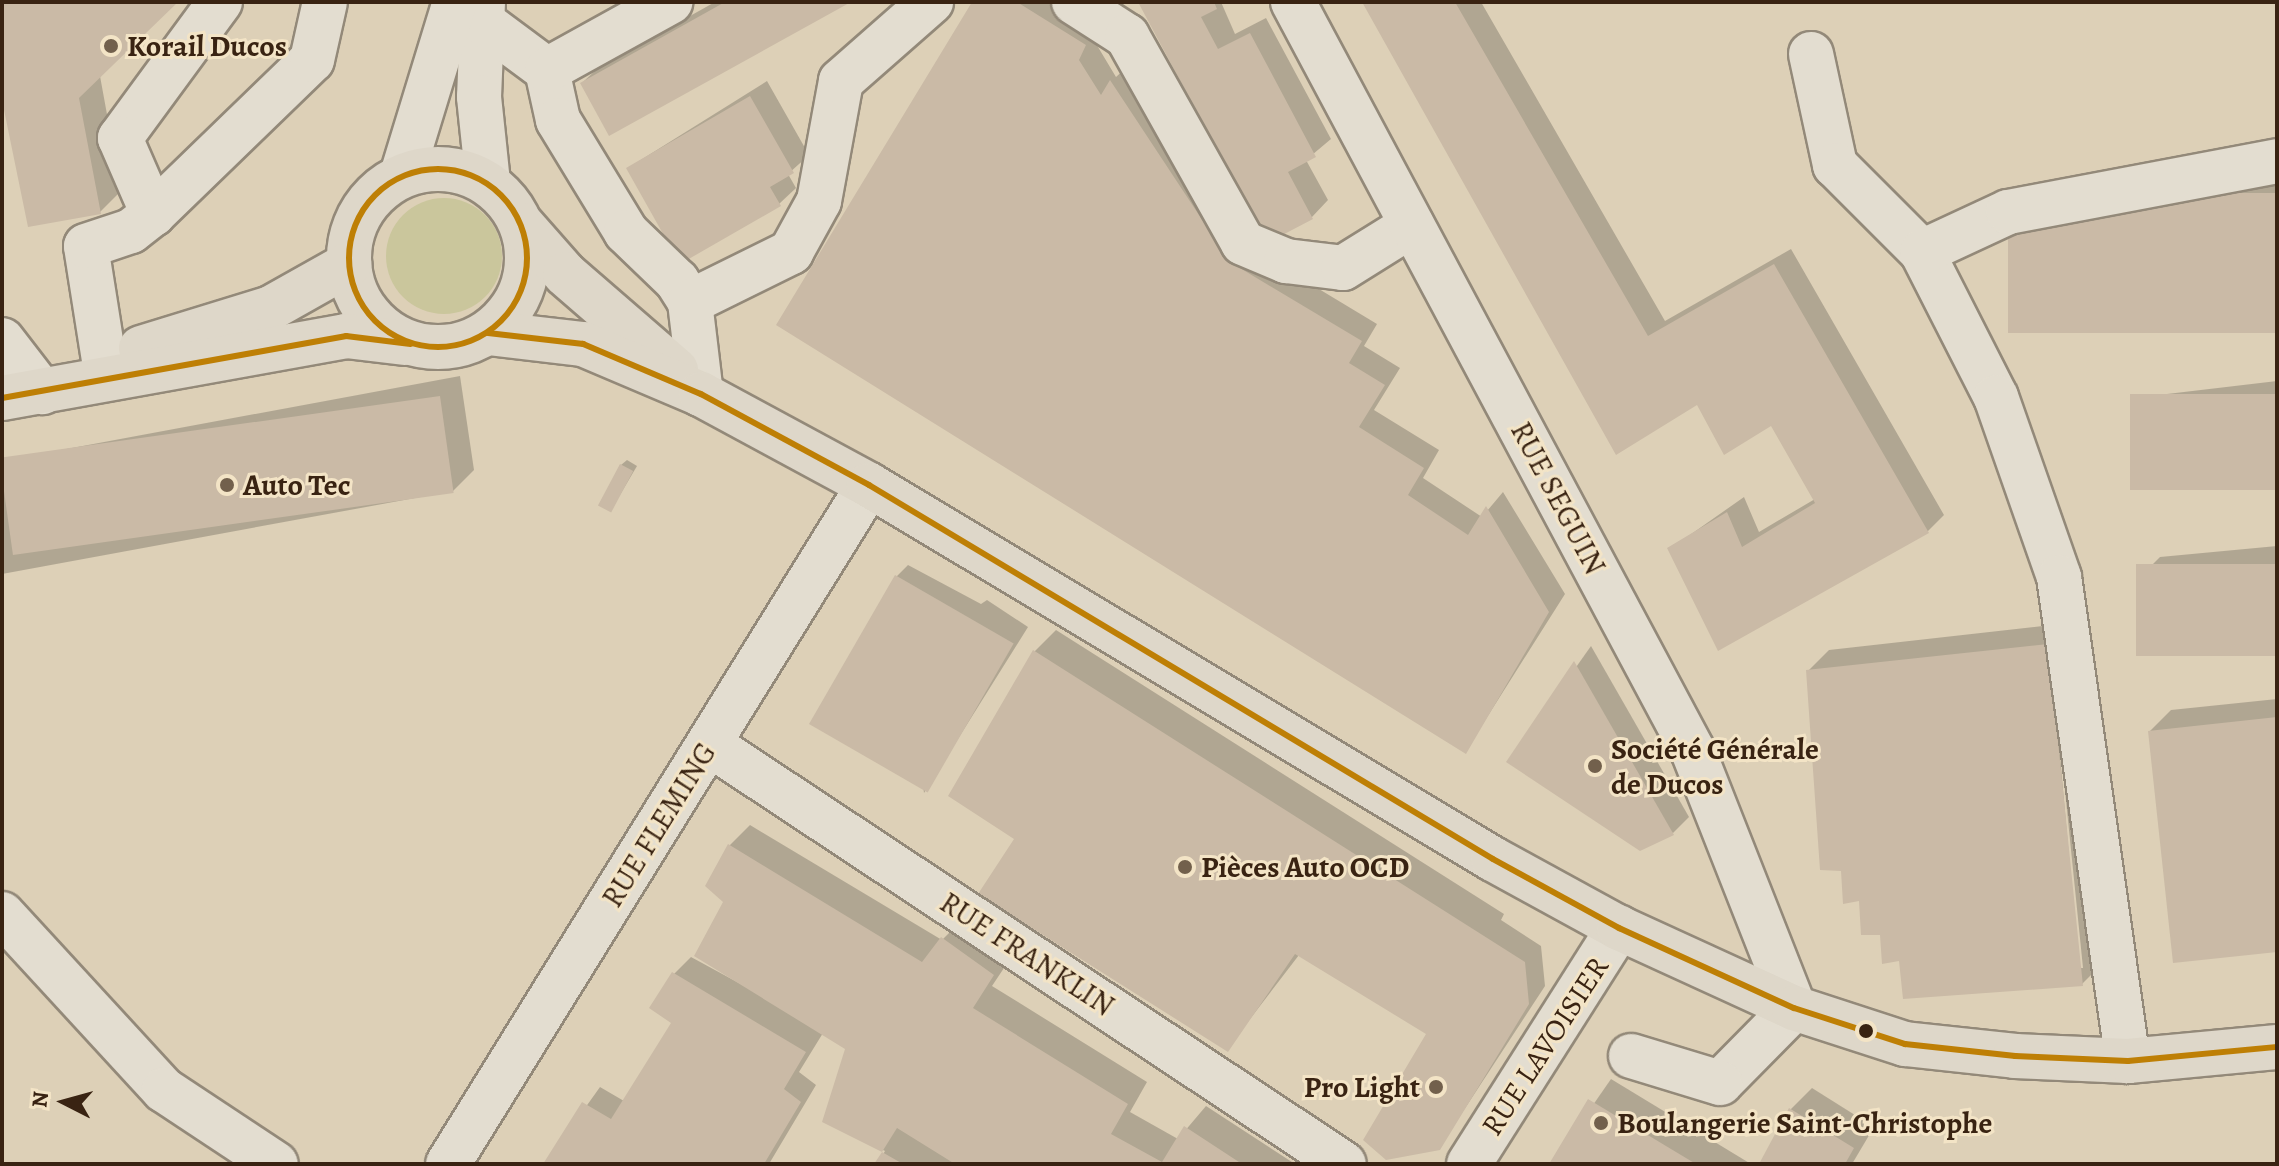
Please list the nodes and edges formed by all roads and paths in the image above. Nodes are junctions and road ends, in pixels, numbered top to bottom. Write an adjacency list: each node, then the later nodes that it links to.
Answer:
1 (220, 2): 13 (street)
2 (325, 2): 13 (street)
3 (670, 2): 9 (street)
4 (931, 2): 18 (street)
5 (1074, 2): 15 (street)
6 (1293, 2): 15 (street, RUE SEGUIN)
7 (473, 8): 9 (street); 11 (street); 12 (street)
8 (1811, 54): 16 (street)
9 (547, 70): 18 (street)
10 (2277, 161): 16 (street)
11 (402, 175): 12 (main road); 17 (main road)
12 (488, 182): 14 (main road)
13 (153, 214): 22 (street)
14 (522, 225): 19 (main road); 23 (main road)
15 (1412, 225): 29 (street, RUE SEGUIN)
16 (1922, 252): 32 (street)
17 (349, 264): 21 (main road); 22 (main road)
18 (690, 302): 23 (street)
19 (488, 333): 21 (main road); 23 (main road)
20 (2, 340): 24 (street)
21 (411, 344): 24 (main road)
22 (104, 360): 24 (main road)
23 (701, 394): 25 (main road)
24 (22, 395)
25 (869, 485): 26 (street, RUE FLEMING); 28 (main road)
26 (709, 744): 34 (street, RUE FLEMING); 35 (street, RUE FRANKLIN)
27 (2, 914): 33 (street)
28 (1619, 928): 29 (main road); 36 (street, RUE LAVOISIER)
29 (1794, 1008): 31 (street); 32 (main road)
30 (2277, 1047): 32 (main road)
31 (1631, 1056)
32 (2128, 1061)
33 (276, 1164)
34 (448, 1164)
35 (1344, 1164)
36 (1469, 1164)

